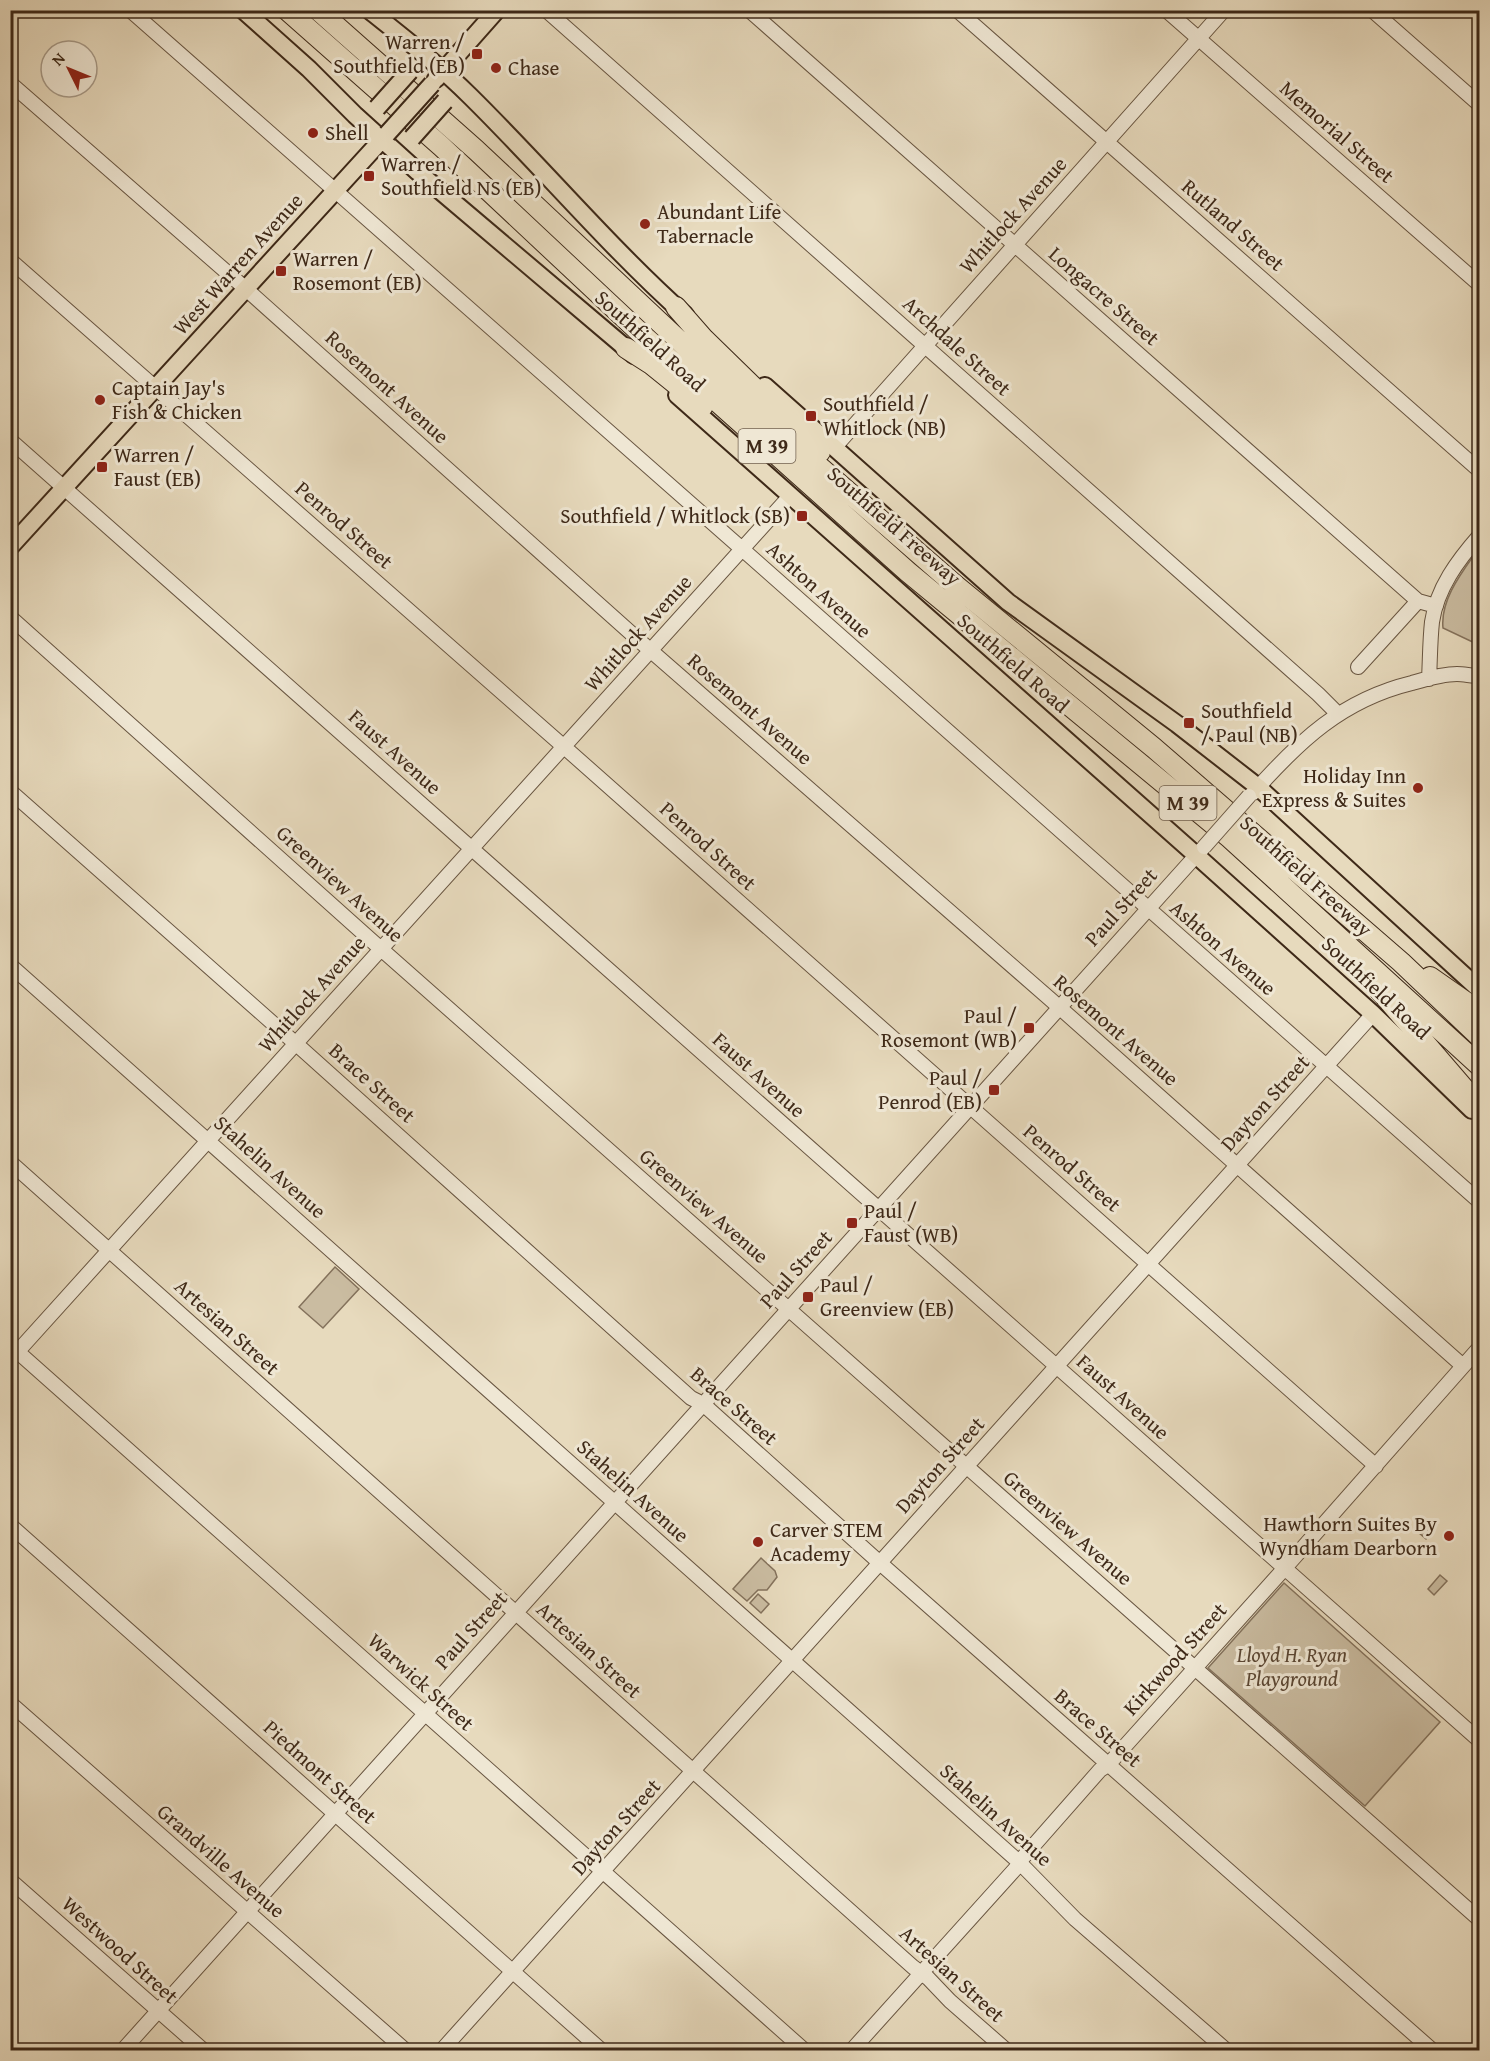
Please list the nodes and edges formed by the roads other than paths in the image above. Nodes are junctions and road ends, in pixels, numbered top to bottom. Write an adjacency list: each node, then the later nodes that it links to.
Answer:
1 (129, 10): 23 (street, Ashton Avenue)
2 (243, 10): 17 (main road, Southfield Road)
3 (287, 10): 37 (highway, Southfield Freeway / M 39)
4 (318, 10): 39 (highway, Southfield Freeway / M 39)
5 (369, 10): 14 (main road, Southfield Road)
6 (497, 10): 15 (main road, West Warren Avenue)
7 (546, 10): 29 (street, Archdale Street)
8 (749, 10): 24 (street, Longacre Street)
9 (957, 10): 21 (street, Rutland Street)
10 (1166, 10): 13 (street, Memorial Street)
11 (1224, 10): 13 (street, Whitlock Avenue)
12 (1372, 10): 19 (street)
13 (1199, 39): 21 (street, Whitlock Avenue); 26 (street, Memorial Street)
14 (412, 44): 15 (main road, Southfield Road); 17 (main road, bridge)
15 (437, 78): 18 (main road, Southfield Road); 20 (main road, West Warren Avenue, bridge)
16 (10, 83): 27 (street, Rosemont Avenue)
17 (340, 100): 20 (main road, Southfield Road)
18 (476, 102): 22 (main road, bridge); 28 (main road, Southfield Road)
19 (1479, 105)
20 (385, 137): 22 (main road, Southfield Road); 23 (main road, West Warren Avenue)
21 (1107, 142): 24 (street, Whitlock Avenue); 34 (street, Rutland Street)
22 (418, 172): 30 (main road, Southfield Road)
23 (334, 191): 27 (main road, West Warren Avenue); 41 (street, Ashton Avenue)
24 (1015, 245): 29 (street, Whitlock Avenue); 42 (street, Longacre Street)
25 (10, 260): 31 (street, Penrod Street)
26 (1479, 285)
27 (246, 289): 31 (main road, West Warren Avenue); 45 (street, Rosemont Avenue)
28 (675, 307): 33 (main road, Southfield Road); 39 (highway)
29 (925, 346): 33 (street, Whitlock Avenue); 49 (street, Archdale Street)
30 (626, 348): 36 (main road, Southfield Road); 37 (highway)
31 (156, 388): 35 (main road, West Warren Avenue); 50 (street, Penrod Street)
32 (10, 440): 35 (street, Faust Avenue)
33 (834, 448): 52 (main road, Southfield Road)
34 (1479, 471)
35 (64, 488): 40 (main road, West Warren Avenue); 53 (street, Faust Avenue)
36 (790, 496): 41 (street, Whitlock Avenue); 54 (main road, Southfield Road)
37 (862, 530): 56 (highway, Southfield Freeway / M 39)
38 (1479, 535): 43 (street)
39 (907, 542): 58 (highway, Southfield Freeway / M 39)
40 (10, 547)
41 (742, 549): 45 (street, Whitlock Avenue); 55 (street, Ashton Avenue)
42 (1418, 601): 43 (street, Longacre Street); 46 (street)
43 (1436, 606): 48 (street)
44 (10, 617): 57 (street, Greenview Avenue)
45 (651, 650): 50 (street, Whitlock Avenue); 61 (street, Rosemont Avenue)
46 (1358, 667)
47 (1479, 676): 48 (street, Paul Street)
48 (1430, 679): 49 (street, Paul Street)
49 (1338, 714): 52 (street, Paul Street)
50 (564, 746): 53 (street, Whitlock Avenue); 68 (street, Penrod Street)
51 (10, 791): 65 (street, Brace Street)
52 (1254, 792): 54 (street, Paul Street, bridge); 60 (main road, Southfield Road)
53 (471, 848): 57 (street, Whitlock Avenue); 75 (street, Faust Avenue)
54 (1200, 851): 55 (street, Paul Street); 63 (main road, Southfield Road)
55 (1148, 909): 61 (street, Paul Street); 66 (street, Ashton Avenue)
56 (1349, 947): 67 (highway, Southfield Freeway / M 39); 69 (highway)
57 (381, 948): 65 (street, Whitlock Avenue); 78 (street, Greenview Avenue)
58 (1401, 962): 62 (highway); 64 (highway, Southfield Freeway / M 39)
59 (10, 965): 71 (street, Stahelin Avenue)
60 (1479, 990)
61 (1059, 1008): 68 (street, Paul Street); 73 (street, Rosemont Avenue)
62 (1479, 1012)
63 (1373, 1014): 66 (street, Dayton Street); 70 (main road, Southfield Road)
64 (1479, 1037)
65 (296, 1043): 71 (street, Whitlock Avenue); 83 (street, Brace Street)
66 (1326, 1066): 73 (street, Dayton Street); 74 (street, Ashton Avenue)
67 (1479, 1066)
68 (970, 1107): 75 (street, Paul Street); 77 (street, Penrod Street)
69 (1479, 1107)
70 (1479, 1116)
71 (208, 1140): 76 (street, Whitlock Avenue); 86 (street, Stahelin Avenue)
72 (10, 1162): 76 (street, Artesian Street)
73 (1237, 1165): 77 (street, Dayton Street); 82 (street, Rosemont Avenue)
74 (1479, 1202)
75 (878, 1208): 78 (street, Paul Street); 81 (street, Faust Avenue)
76 (109, 1250): 80 (street, Whitlock Avenue); 90 (street, Artesian Street)
77 (1149, 1264): 81 (street, Dayton Street); 84 (street, Penrod Street)
78 (789, 1308): 83 (street, Paul Street); 85 (street, Greenview Avenue)
79 (1479, 1347): 82 (street, Kirkwood Street)
80 (13, 1352): 94 (street, Warwick Street)
81 (1057, 1366): 85 (street, Dayton Street); 89 (street, Faust Avenue)
82 (1463, 1366): 84 (street, Kirkwood Street)
83 (703, 1404): 86 (street, Paul Street); 88 (street, Brace Street)
84 (1376, 1466): 89 (street, Kirkwood Street)
85 (967, 1467): 88 (street, Dayton Street); 92 (street, Greenview Avenue)
86 (614, 1503): 90 (street, Paul Street); 91 (street, Stahelin Avenue)
87 (10, 1525): 98 (street, Piedmont Street)
88 (880, 1563): 91 (street, Dayton Street); 96 (street, Brace Street)
89 (1285, 1568): 92 (street, Kirkwood Street); 95 (street, Faust Avenue)
90 (516, 1612): 94 (street, Paul Street); 97 (street, Artesian Street)
91 (793, 1661): 97 (street, Dayton Street); 99 (street, Stahelin Avenue)
92 (1195, 1669): 96 (street, Kirkwood Street); 103 (street, Greenview Avenue)
93 (10, 1703): 102 (street, Grandville Avenue)
94 (425, 1713): 98 (street, Paul Street); 100 (street, Warwick Street)
95 (1479, 1741)
96 (1108, 1765): 99 (street, Kirkwood Street); 116 (street, Brace Street)
97 (693, 1772): 100 (street, Dayton Street); 105 (street, Artesian Street)
98 (335, 1814): 102 (street, Paul Street); 104 (street, Piedmont Street)
99 (1019, 1862): 105 (street, Kirkwood Street); 115 (street, Stahelin Avenue)
100 (603, 1872): 104 (street, Dayton Street); 112 (street, Warwick Street)
101 (10, 1880): 106 (street, Westwood Street)
102 (248, 1911): 106 (street, Paul Street); 109 (street, Grandville Avenue)
103 (1479, 1920)
104 (513, 1972): 110 (street, Dayton Street); 111 (street, Piedmont Street)
105 (921, 1974): 113 (street, Kirkwood Street); 114 (street, Artesian Street)
106 (158, 2011): 107 (street, Paul Street); 108 (street, Westwood Street)
107 (123, 2050)
108 (203, 2050)
109 (405, 2050)
110 (442, 2050)
111 (601, 2050)
112 (804, 2050)
113 (852, 2050)
114 (1006, 2050)
115 (1226, 2050)
116 (1432, 2050)

